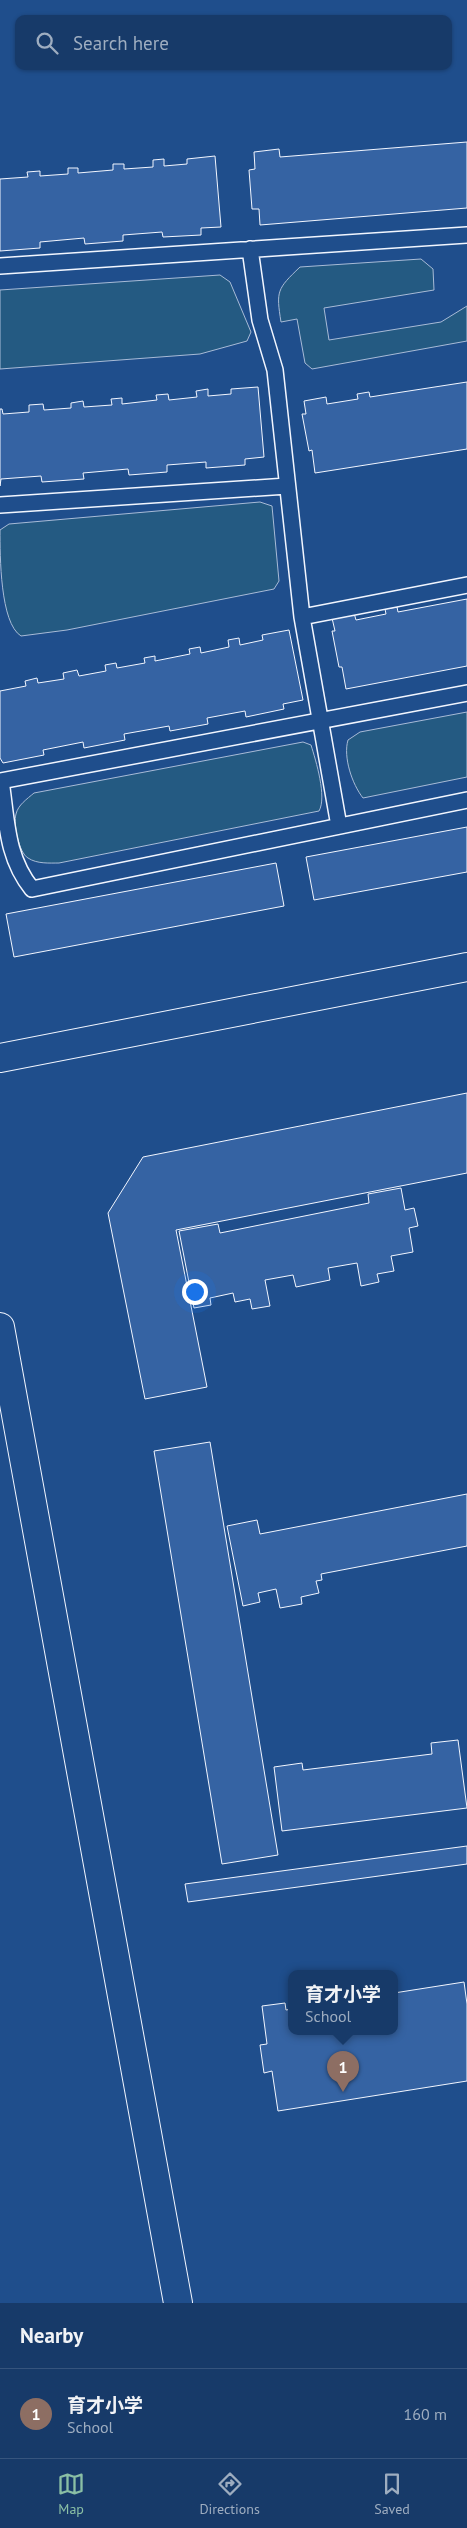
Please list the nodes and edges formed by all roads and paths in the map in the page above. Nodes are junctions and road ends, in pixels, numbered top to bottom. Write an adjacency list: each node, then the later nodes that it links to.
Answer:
1 (467, 235): 2 (lane)
2 (250, 249): 3 (lane); 4 (lane)
3 (0, 266)
4 (288, 486): 5 (lane); 7 (lane)
5 (0, 505)
6 (467, 585): 7 (lane)
7 (302, 617): 9 (lane)
8 (467, 693): 9 (lane)
9 (321, 720): 11 (lane); 11 (lane)
10 (467, 800): 11 (lane)
11 (339, 826)
12 (467, 967): 13 (street)
13 (0, 1058)
14 (0, 1328): 15 (street)
15 (178, 2303)

